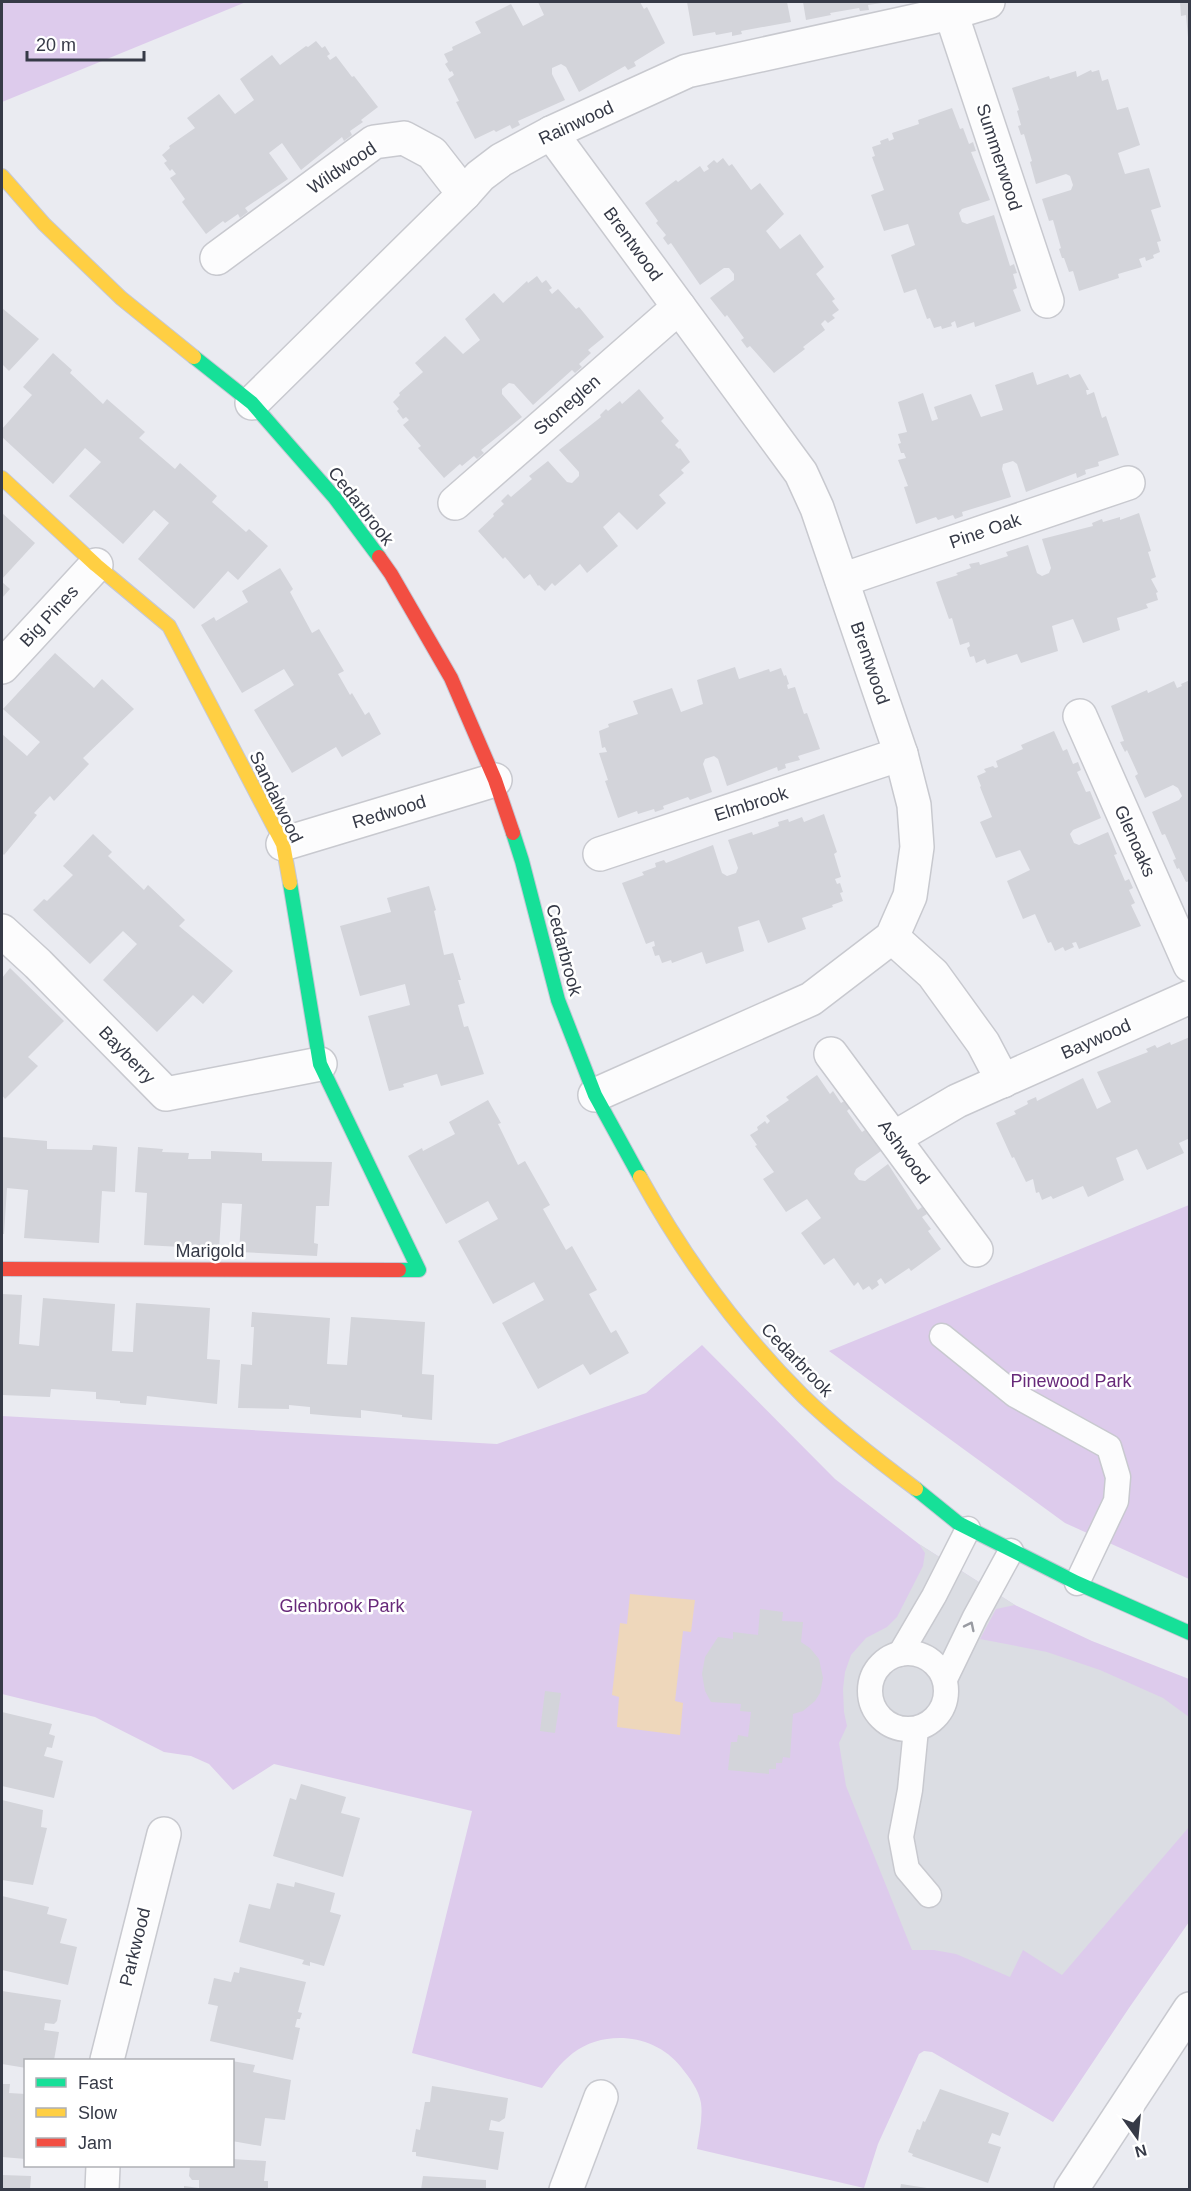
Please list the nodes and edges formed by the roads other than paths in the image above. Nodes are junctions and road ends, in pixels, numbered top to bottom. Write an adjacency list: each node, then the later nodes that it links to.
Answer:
1 (988, 2): 2 (street, Rainwood)
2 (951, 13): 3 (street, Rainwood); 7 (street, Summerwood)
3 (551, 133): 5 (street, Rainwood); 8 (street, Brentwood)
4 (2, 176): 9 (street, Cedarbrook)
5 (464, 194): 6 (street, Wildwood); 9 (street, Rainwood)
6 (217, 258)
7 (1047, 301)
8 (679, 307): 12 (street, Stoneglen); 14 (street, Brentwood)
9 (252, 404): 18 (street, Cedarbrook)
10 (2, 478): 13 (street, Sandalwood)
11 (1128, 483): 14 (street, Pine Oak)
12 (455, 503)
13 (96, 566): 15 (street, Big Pines); 19 (street, Sandalwood)
14 (842, 580): 17 (street, Brentwood)
15 (2, 667)
16 (1080, 716): 23 (street, Glenoaks)
17 (901, 754): 20 (street, Elmbrook); 22 (street, Brentwood)
18 (495, 780): 19 (street, Redwood); 28 (street, Cedarbrook)
19 (283, 844): 26 (street, Sandalwood)
20 (600, 854)
21 (2, 931): 26 (street, Bayberry)
22 (892, 937): 27 (street); 28 (street, Brentwood)
23 (1190, 965)
24 (1190, 998): 27 (street, Baywood)
25 (831, 1054): 29 (street, Ashwood)
26 (320, 1064): 32 (street, Sandalwood)
27 (1003, 1081): 29 (street, Baywood)
28 (595, 1095): 34 (street, Cedarbrook)
29 (894, 1138): 30 (street, Ashwood)
30 (976, 1250)
31 (2, 1269): 32 (street, Marigold)
32 (419, 1270)
33 (942, 1336): 36 (lane)
34 (968, 1529): 35 (street, Cedarbrook); 38 (lane)
35 (1011, 1551): 36 (street, Cedarbrook); 39 (lane, one-way to 35)
36 (1077, 1583): 37 (street, Cedarbrook)
37 (1190, 1633)
38 (900, 1654): 39 (lane); 40 (lane)
39 (945, 1679): 40 (lane)
40 (916, 1729): 42 (lane)
41 (164, 1834): 44 (street, Parkwood)
42 (929, 1895)
43 (1190, 2010): 49 (street)
44 (108, 2059)
45 (601, 2097): 48 (street)
46 (103, 2167): 47 (street)
47 (102, 2190)
48 (566, 2190)
49 (1071, 2190)

